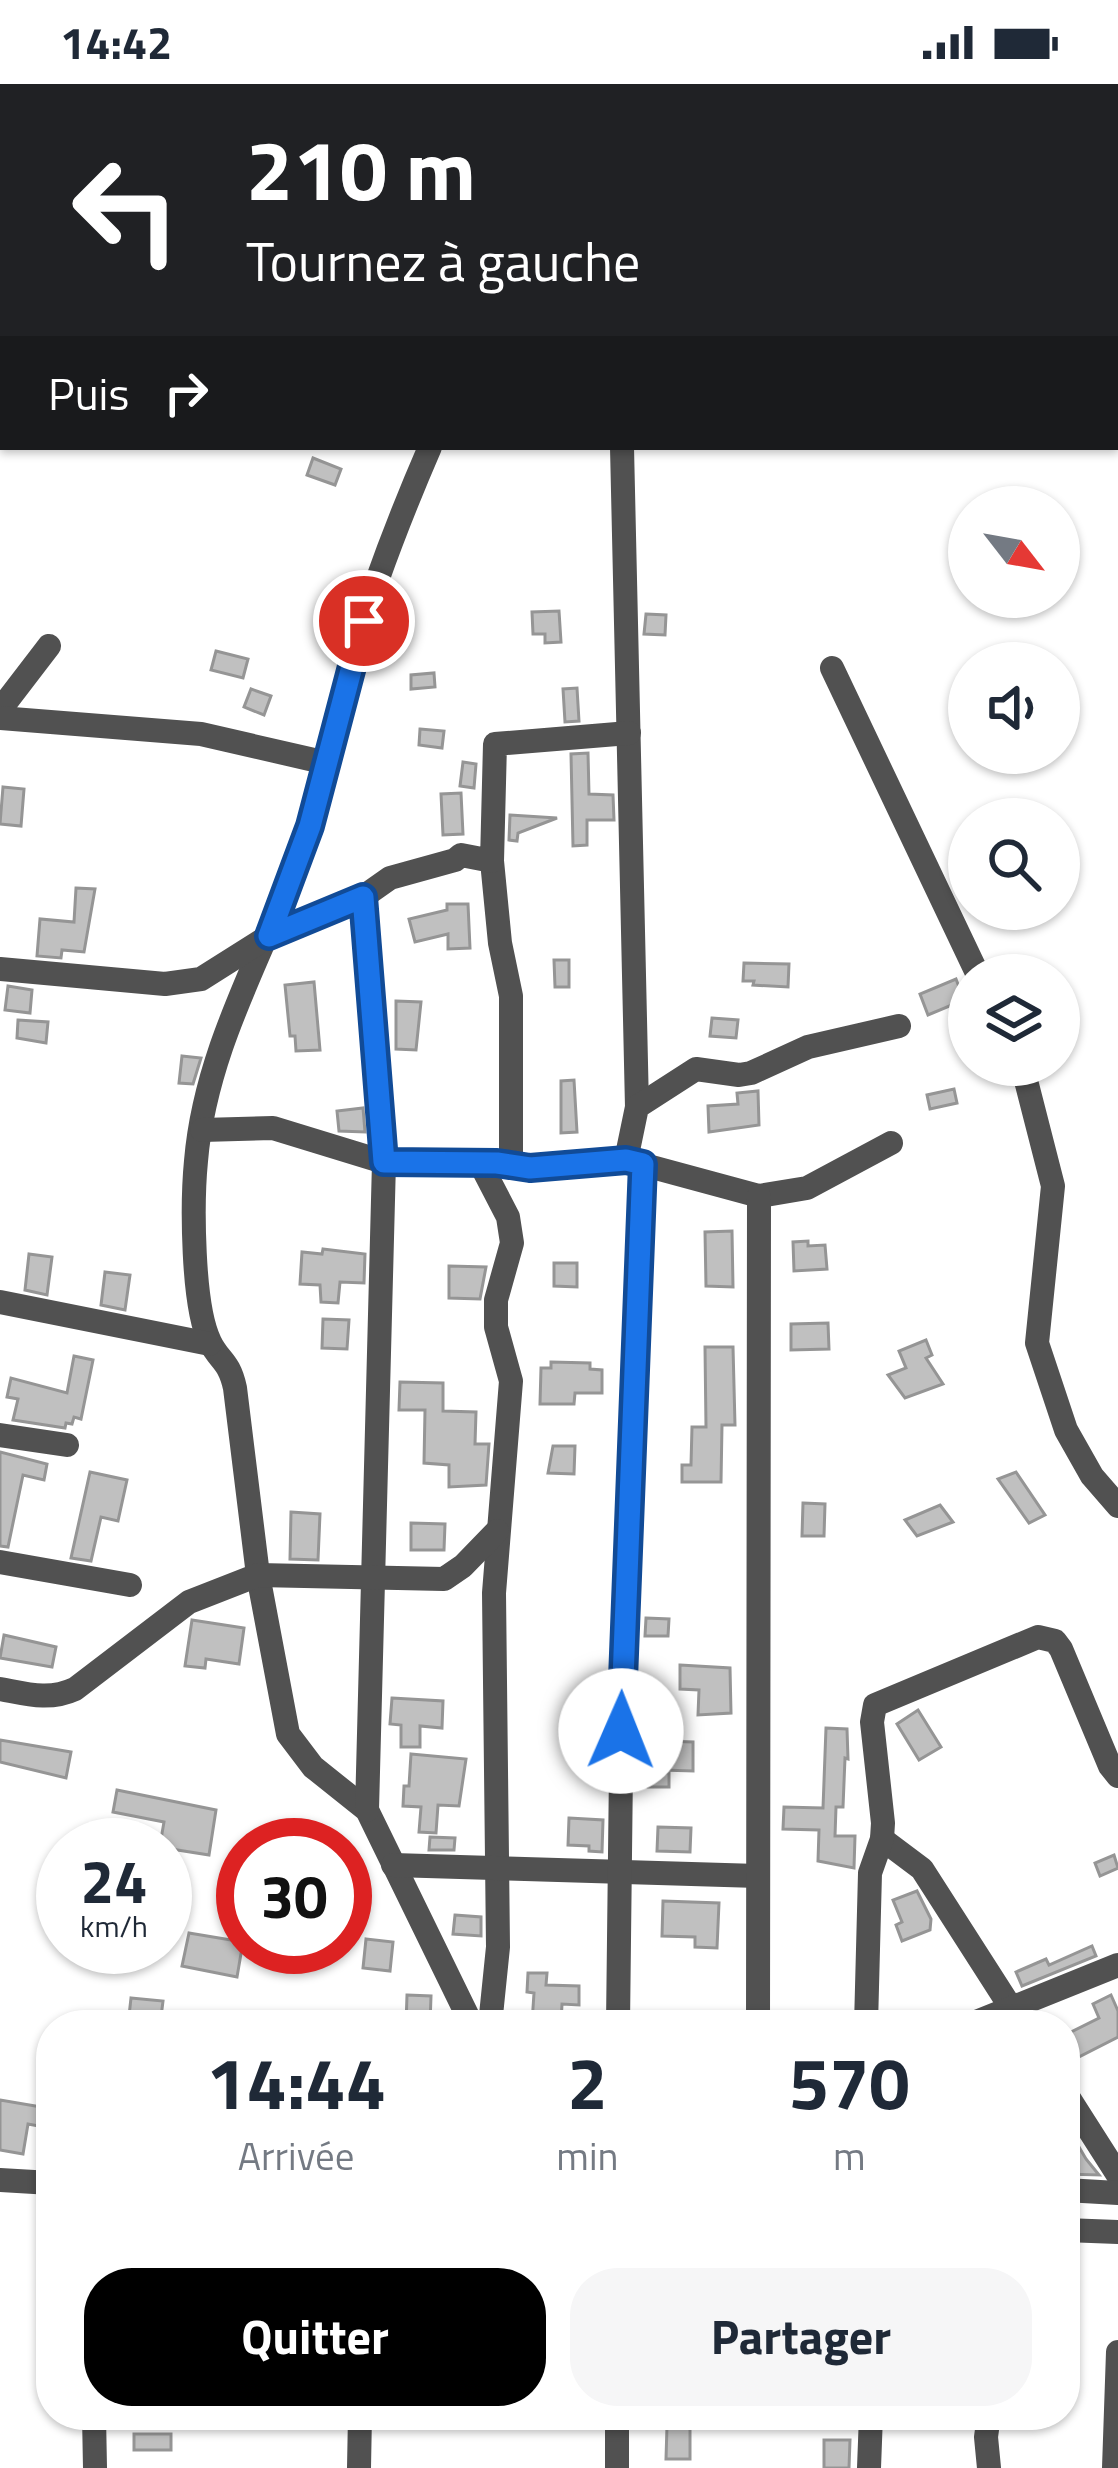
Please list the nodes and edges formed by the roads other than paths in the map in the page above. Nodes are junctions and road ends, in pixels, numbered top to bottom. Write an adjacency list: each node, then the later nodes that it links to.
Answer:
1 (429, 450): 7 (street)
2 (622, 450): 6 (street)
3 (49, 646): 5 (street)
4 (832, 668): 11 (street)
5 (0, 714): 7 (street)
6 (628, 734): 8 (street); 15 (street)
7 (327, 763): 10 (street)
8 (492, 861): 9 (street); 21 (street)
9 (363, 897): 10 (street); 18 (street)
10 (269, 936): 12 (street); 16 (street)
11 (968, 954)
12 (0, 969)
13 (899, 1026): 15 (street)
14 (1027, 1086): 27 (street)
15 (637, 1107): 20 (street)
16 (202, 1130): 18 (street); 24 (street)
17 (891, 1143): 22 (street)
18 (384, 1162): 19 (street); 30 (street)
19 (480, 1162): 21 (street); 28 (street)
20 (634, 1162): 21 (street); 22 (street); 39 (street)
21 (511, 1167)
22 (759, 1196): 40 (street)
23 (0, 1302): 24 (street)
24 (210, 1344): 31 (street)
25 (0, 1435): 26 (street)
26 (68, 1445)
27 (1118, 1506)
28 (496, 1531): 30 (street); 38 (street)
29 (0, 1562): 32 (street)
30 (372, 1574): 31 (street); 35 (street)
31 (258, 1575): 33 (street); 35 (street)
32 (130, 1585)
33 (0, 1689)
34 (1118, 1776): 36 (street)
35 (367, 1810): 37 (street)
36 (882, 1839): 46 (street); 47 (street)
37 (393, 1865): 38 (street); 42 (street)
38 (497, 1868): 39 (street); 43 (street)
39 (620, 1871): 40 (street); 44 (street)
40 (758, 1876): 45 (street)
41 (1118, 1965): 48 (street)
42 (465, 2010)
43 (492, 2010)
44 (618, 2010)
45 (758, 2010)
46 (866, 2010)
47 (1012, 2010)
48 (1028, 2010)
49 (1080, 2115): 50 (street)
50 (1118, 2174)
51 (0, 2180): 52 (street)
52 (36, 2182)
53 (1080, 2191): 54 (street)
54 (1118, 2193)
55 (1080, 2231): 56 (street)
56 (1118, 2232)
57 (1118, 2352): 68 (street)
58 (94, 2430): 63 (street)
59 (359, 2430): 64 (street)
60 (617, 2430): 65 (street)
61 (870, 2430): 66 (street)
62 (987, 2430): 67 (street)
63 (95, 2468)
64 (359, 2468)
65 (617, 2468)
66 (868, 2468)
67 (989, 2468)
68 (1114, 2468)

